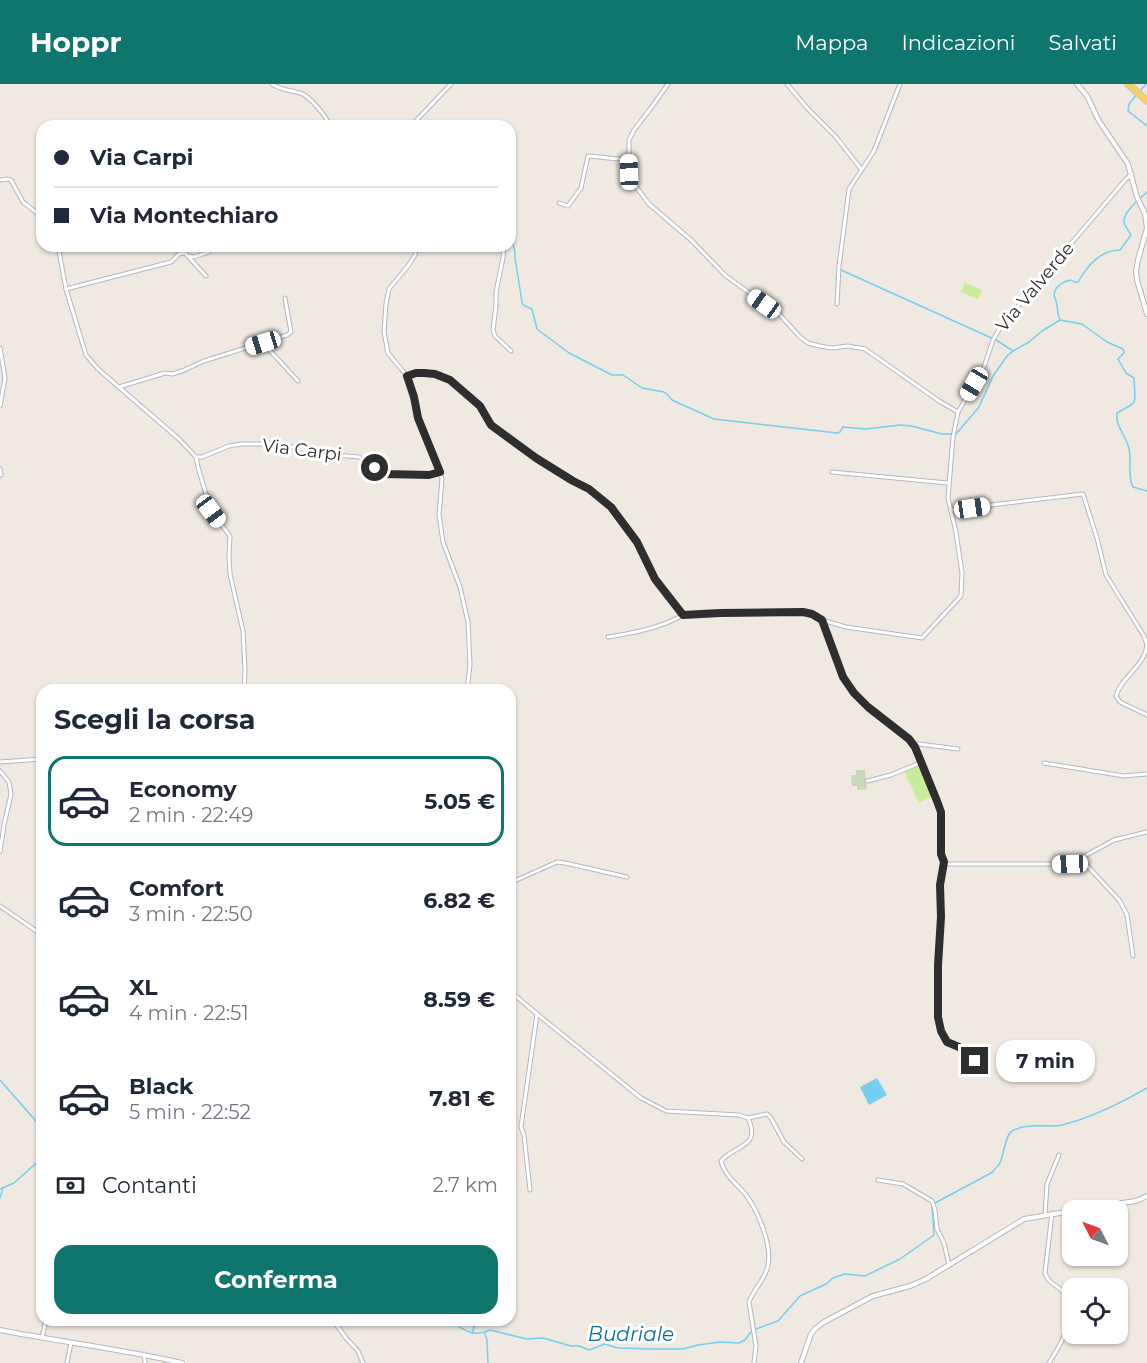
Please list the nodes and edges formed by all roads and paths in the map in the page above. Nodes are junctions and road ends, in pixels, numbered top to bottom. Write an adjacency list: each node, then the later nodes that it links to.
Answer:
1 (272, 84): 10 (street)
2 (451, 84): 11 (street)
3 (668, 84): 12 (street)
4 (788, 84): 13 (street)
5 (900, 84): 13 (street)
6 (1077, 84): 14 (street)
7 (1128, 84): 8 (main road)
8 (1135, 86): 9 (main road)
9 (1146, 98)
10 (326, 120)
11 (417, 120)
12 (629, 160): 16 (street); 37 (street)
13 (861, 169): 28 (street)
14 (1132, 174): 18 (street); 37 (street, Via Valverde)
15 (0, 180): 17 (street)
16 (559, 204)
17 (36, 212)
18 (1147, 228): 29 (street)
19 (59, 252): 26 (street)
20 (209, 252): 24 (street)
21 (416, 252): 33 (street)
22 (504, 252): 32 (street)
23 (186, 253): 24 (street); 26 (street)
24 (189, 256): 25 (street)
25 (206, 276)
26 (66, 289): 35 (street)
27 (285, 298): 30 (street)
28 (837, 304)
29 (1147, 314)
30 (263, 343): 34 (street); 35 (street)
31 (0, 348): 36 (street)
32 (511, 351)
33 (407, 376): 40 (street); 45 (street)
34 (298, 381)
35 (119, 387): 38 (street)
36 (0, 406)
37 (958, 412): 43 (street, Via Valverde)
38 (196, 457): 40 (street, Via Carpi); 49 (street)
39 (0, 469): 42 (street)
40 (440, 472): 50 (street)
41 (832, 472): 43 (street)
42 (1, 475)
43 (948, 483): 44 (street, Via Valverde)
44 (950, 510): 46 (street, Via Valverde); 48 (street)
45 (683, 615): 46 (street); 47 (street)
46 (822, 620): 52 (street)
47 (608, 637)
48 (1147, 645): 51 (street)
49 (244, 684)
50 (468, 684)
51 (1147, 715)
52 (914, 746): 53 (street); 56 (street)
53 (958, 749)
54 (36, 759): 55 (street)
55 (0, 762)
56 (922, 762): 60 (street); 64 (street)
57 (1044, 763): 59 (street)
58 (0, 771): 62 (street)
59 (1147, 774)
60 (867, 781)
61 (1147, 832): 63 (street)
62 (0, 852)
63 (1081, 859): 64 (street); 69 (street)
64 (944, 862): 72 (street)
65 (627, 877): 66 (street)
66 (516, 880)
67 (0, 906): 68 (street)
68 (36, 931)
69 (1133, 956)
70 (516, 996): 71 (street)
71 (537, 1014): 73 (street); 77 (street)
72 (983, 1068)
73 (748, 1118): 75 (street); 94 (street)
74 (1059, 1155): 82 (street)
75 (802, 1159)
76 (878, 1180): 83 (street)
77 (530, 1190)
78 (1147, 1196): 79 (street)
79 (1128, 1202)
80 (1062, 1213): 81 (street)
81 (1052, 1214): 82 (street); 96 (street)
82 (1045, 1215): 83 (street)
83 (949, 1265): 95 (street)
84 (45, 1326): 87 (street)
85 (337, 1326): 93 (street)
86 (0, 1330): 87 (street)
87 (42, 1338): 88 (street)
88 (70, 1343): 89 (street); 90 (street)
89 (144, 1354): 91 (street); 92 (street)
90 (67, 1363)
91 (145, 1363)
92 (182, 1363)
93 (363, 1363)
94 (754, 1363)
95 (801, 1363)
96 (1049, 1363)

